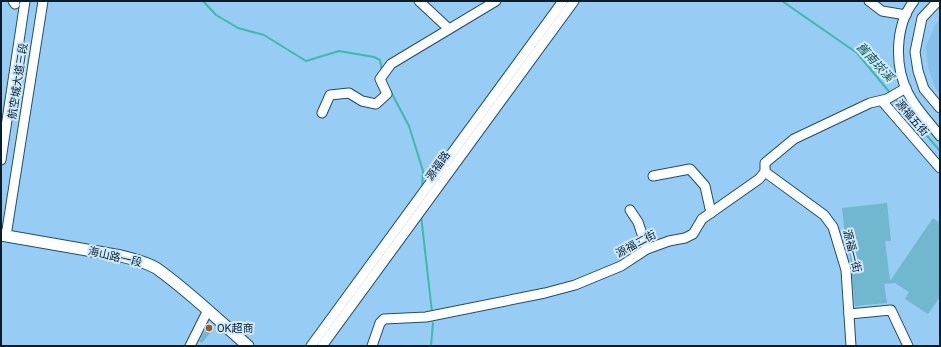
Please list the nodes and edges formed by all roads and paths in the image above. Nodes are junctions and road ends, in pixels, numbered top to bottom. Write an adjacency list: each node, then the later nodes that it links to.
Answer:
1 (25, 1): 17 (street, 航空城大道三段)
2 (43, 1): 23 (street, 航空城大道三段)
3 (419, 1): 11 (street)
4 (496, 1): 11 (street)
5 (563, 1): 29 (street, 源福路)
6 (574, 1): 30 (street, 源福路)
7 (869, 1): 10 (street)
8 (914, 1): 10 (street)
9 (938, 1): 14 (street)
10 (906, 15): 12 (street)
11 (449, 29): 15 (street)
12 (906, 88): 13 (street, 源福二街); 16 (street)
13 (882, 101): 18 (street, 源福五街); 19 (street, 源福二街)
14 (940, 108)
15 (322, 113)
16 (940, 136)
17 (1, 160)
18 (940, 168)
19 (765, 172): 22 (street, 源福二街); 26 (street, 源福一街)
20 (653, 176): 22 (street)
21 (630, 210): 24 (street)
22 (711, 213): 24 (street, 源福二街)
23 (4, 235): 25 (main road, 海山路一段)
24 (648, 249): 31 (street, 源福二街)
25 (208, 310): 27 (street); 28 (main road, 海山路一段)
26 (849, 314): 32 (street, 源福一街); 33 (street)
27 (190, 346)
28 (248, 346)
29 (311, 346)
30 (322, 346)
31 (372, 346)
32 (851, 346)
33 (908, 346)

